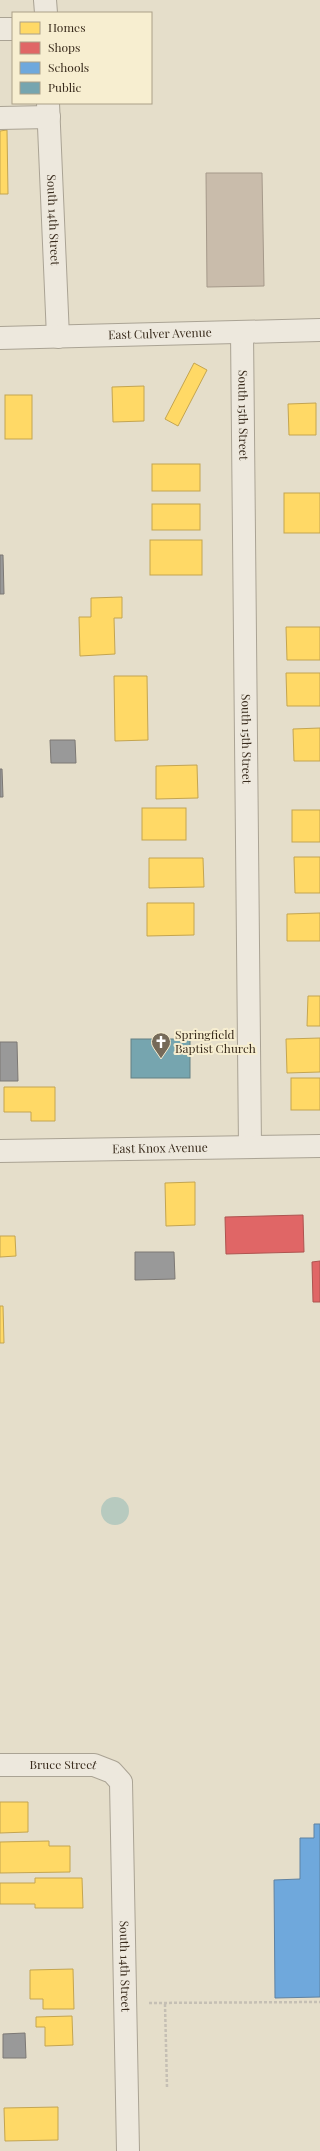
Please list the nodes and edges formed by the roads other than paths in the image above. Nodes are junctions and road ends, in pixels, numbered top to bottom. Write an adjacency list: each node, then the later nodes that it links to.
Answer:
1 (45, 0): 2 (street)
2 (46, 12)
3 (0, 29): 4 (street)
4 (12, 29)
5 (48, 110): 6 (street); 9 (street, South 14th Street)
6 (0, 118)
7 (320, 330): 8 (street, East Culver Avenue)
8 (242, 332): 9 (street, East Culver Avenue); 12 (street, South 15th Street)
9 (58, 337): 10 (street, East Culver Avenue)
10 (0, 338)
11 (320, 1146): 12 (street, East Knox Avenue)
12 (250, 1147): 13 (street, East Knox Avenue)
13 (0, 1151)
14 (0, 1765): 15 (street, Bruce Street)
15 (121, 1782): 16 (street, South 14th Street)
16 (128, 2151)

